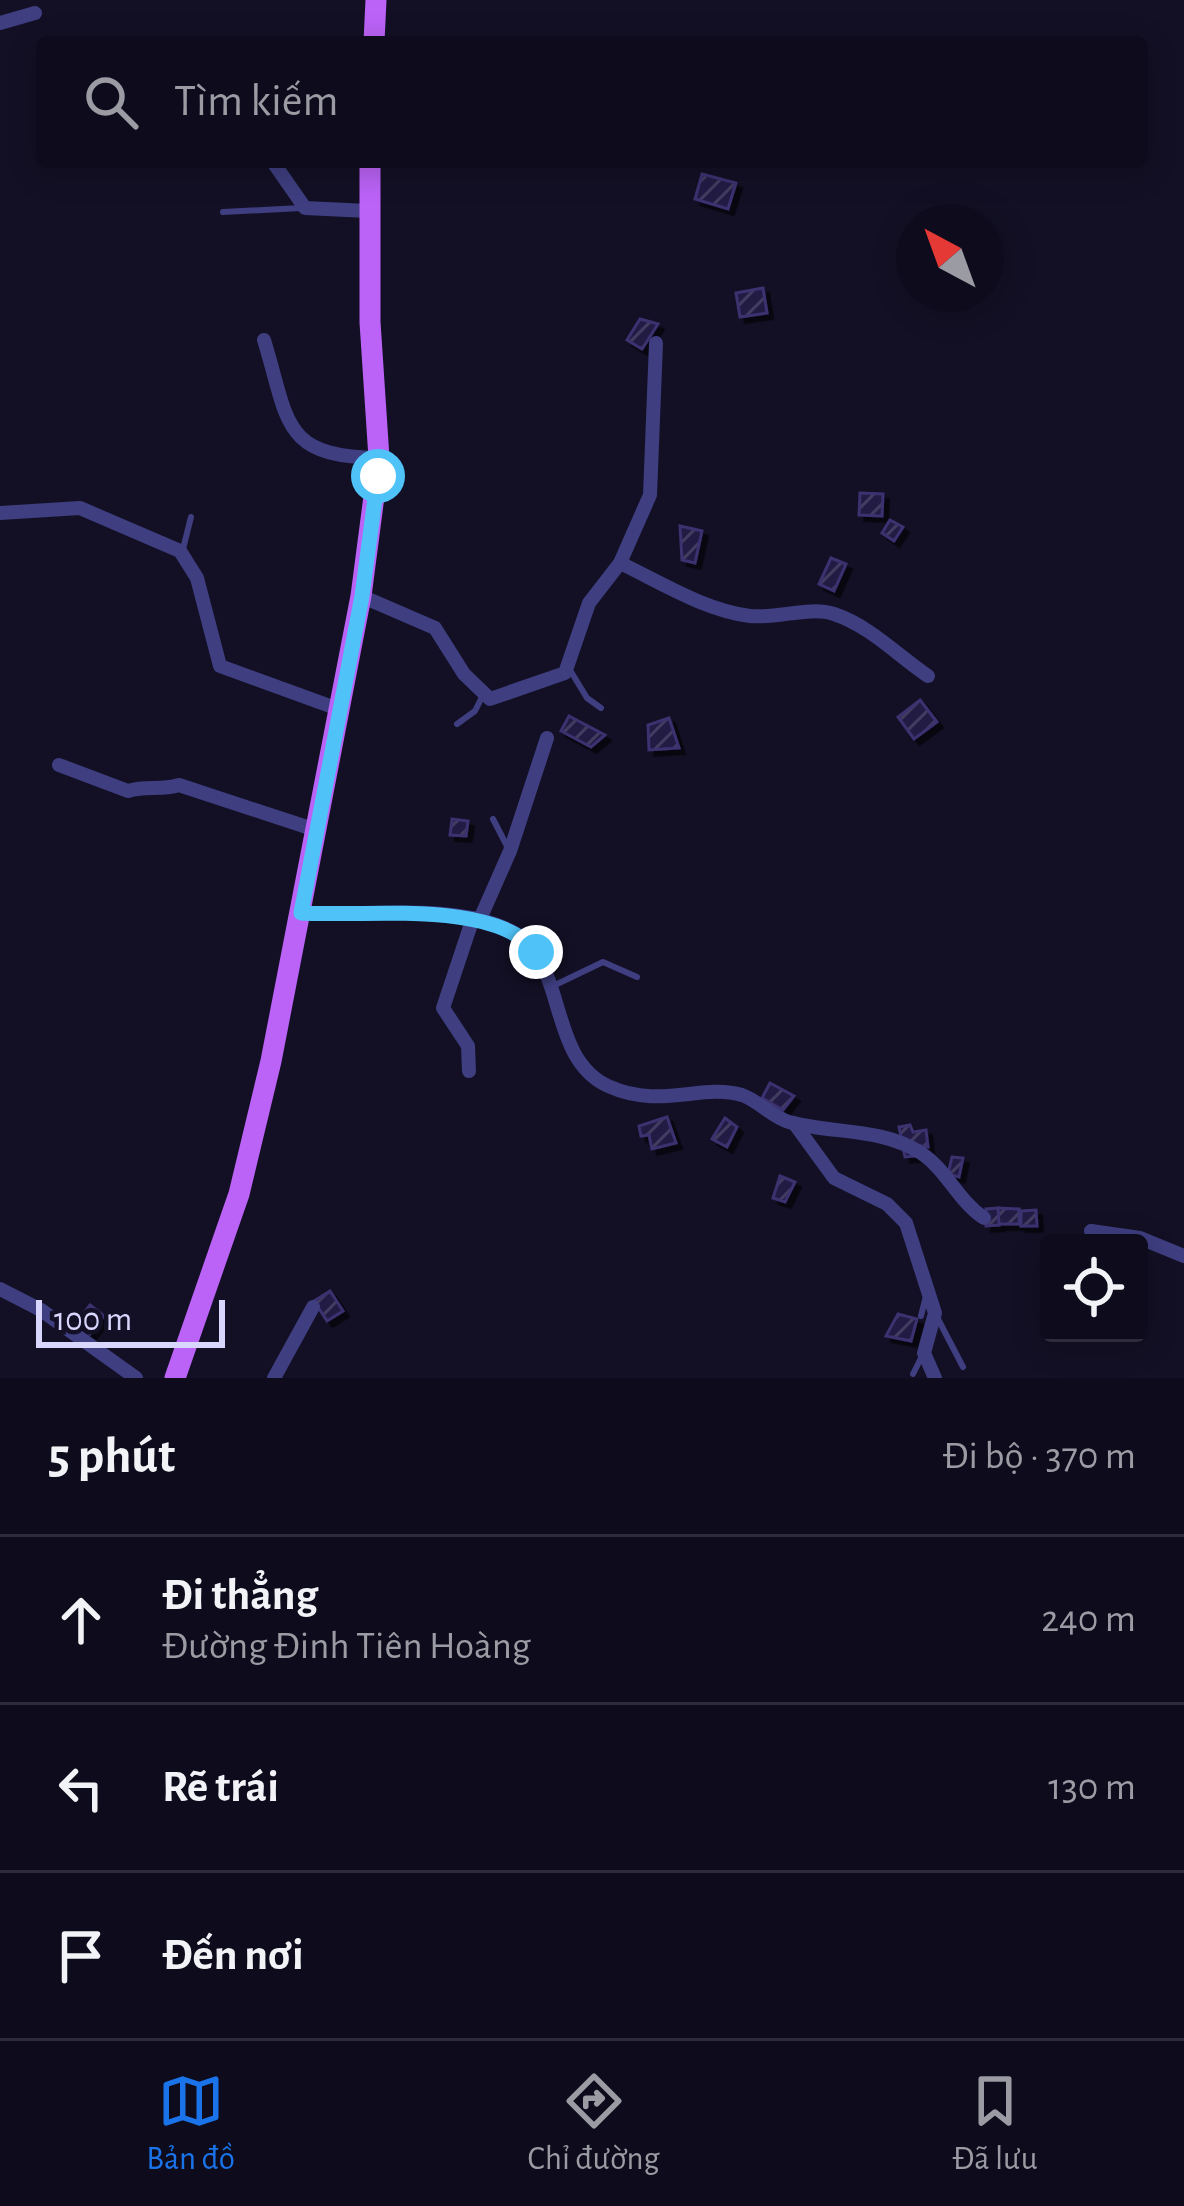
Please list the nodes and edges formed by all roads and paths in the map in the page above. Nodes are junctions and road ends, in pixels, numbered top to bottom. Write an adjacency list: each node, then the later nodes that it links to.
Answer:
1 (376, 0): 4 (main road)
2 (35, 13): 3 (street)
3 (0, 22)
4 (374, 36)
5 (276, 168): 7 (street)
6 (370, 168): 8 (main road)
7 (305, 208): 8 (street); 9 (lane)
8 (368, 211): 12 (main road)
9 (223, 212)
10 (264, 340): 12 (street)
11 (656, 344): 16 (street)
12 (379, 458): 17 (main road)
13 (0, 513): 15 (street)
14 (190, 517): 15 (lane)
15 (180, 551): 22 (street)
16 (620, 563): 18 (street); 19 (street)
17 (362, 596): 20 (street); 22 (main road)
18 (569, 668): 20 (street); 21 (lane)
19 (928, 676)
20 (482, 695): 23 (lane)
21 (602, 708)
22 (341, 710): 27 (main road)
23 (457, 724)
24 (548, 738): 28 (street)
25 (59, 765): 27 (street)
26 (493, 819): 28 (lane)
27 (316, 830): 29 (main road)
28 (510, 851): 30 (street)
29 (301, 913): 30 (street); 45 (main road)
30 (476, 918): 32 (street); 33 (street)
31 (637, 977): 32 (lane)
32 (550, 988): 34 (street)
33 (469, 1071)
34 (794, 1124): 35 (street); 40 (street)
35 (983, 1218)
36 (1090, 1231): 37 (street)
37 (1184, 1256)
38 (0, 1289): 44 (street)
39 (313, 1307): 46 (street)
40 (928, 1315): 41 (street); 42 (lane)
41 (925, 1349): 43 (lane); 47 (street)
42 (963, 1366)
43 (913, 1374)
44 (136, 1378)
45 (175, 1378)
46 (274, 1378)
47 (935, 1378)

